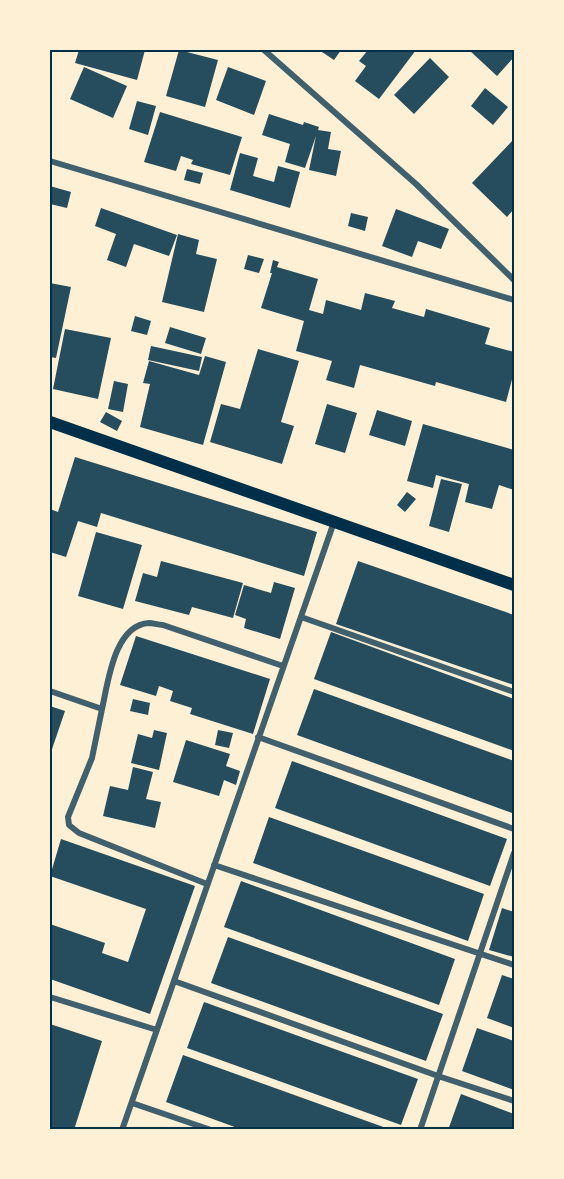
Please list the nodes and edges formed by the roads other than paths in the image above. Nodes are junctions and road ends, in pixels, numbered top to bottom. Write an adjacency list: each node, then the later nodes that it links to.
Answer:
1 (264, 50): 3 (street)
2 (50, 161): 4 (street)
3 (514, 280)
4 (514, 300)
5 (50, 422): 6 (main road)
6 (334, 522): 7 (main road); 8 (street)
7 (514, 585)
8 (300, 617): 9 (street); 11 (street)
9 (283, 666): 12 (street); 13 (street)
10 (50, 691): 12 (street)
11 (514, 692)
12 (102, 709): 17 (street)
13 (258, 737): 14 (street); 16 (street)
14 (514, 829)
15 (514, 853): 18 (street)
16 (214, 865): 17 (street); 18 (street)
17 (207, 884): 20 (street)
18 (480, 954): 19 (street); 23 (street)
19 (514, 965)
20 (174, 981): 22 (street); 23 (street)
21 (50, 997): 22 (street)
22 (157, 1030): 25 (street)
23 (438, 1076): 24 (street); 28 (street)
24 (514, 1101)
25 (132, 1103): 26 (street); 27 (street)
26 (123, 1130)
27 (211, 1130)
28 (420, 1130)

